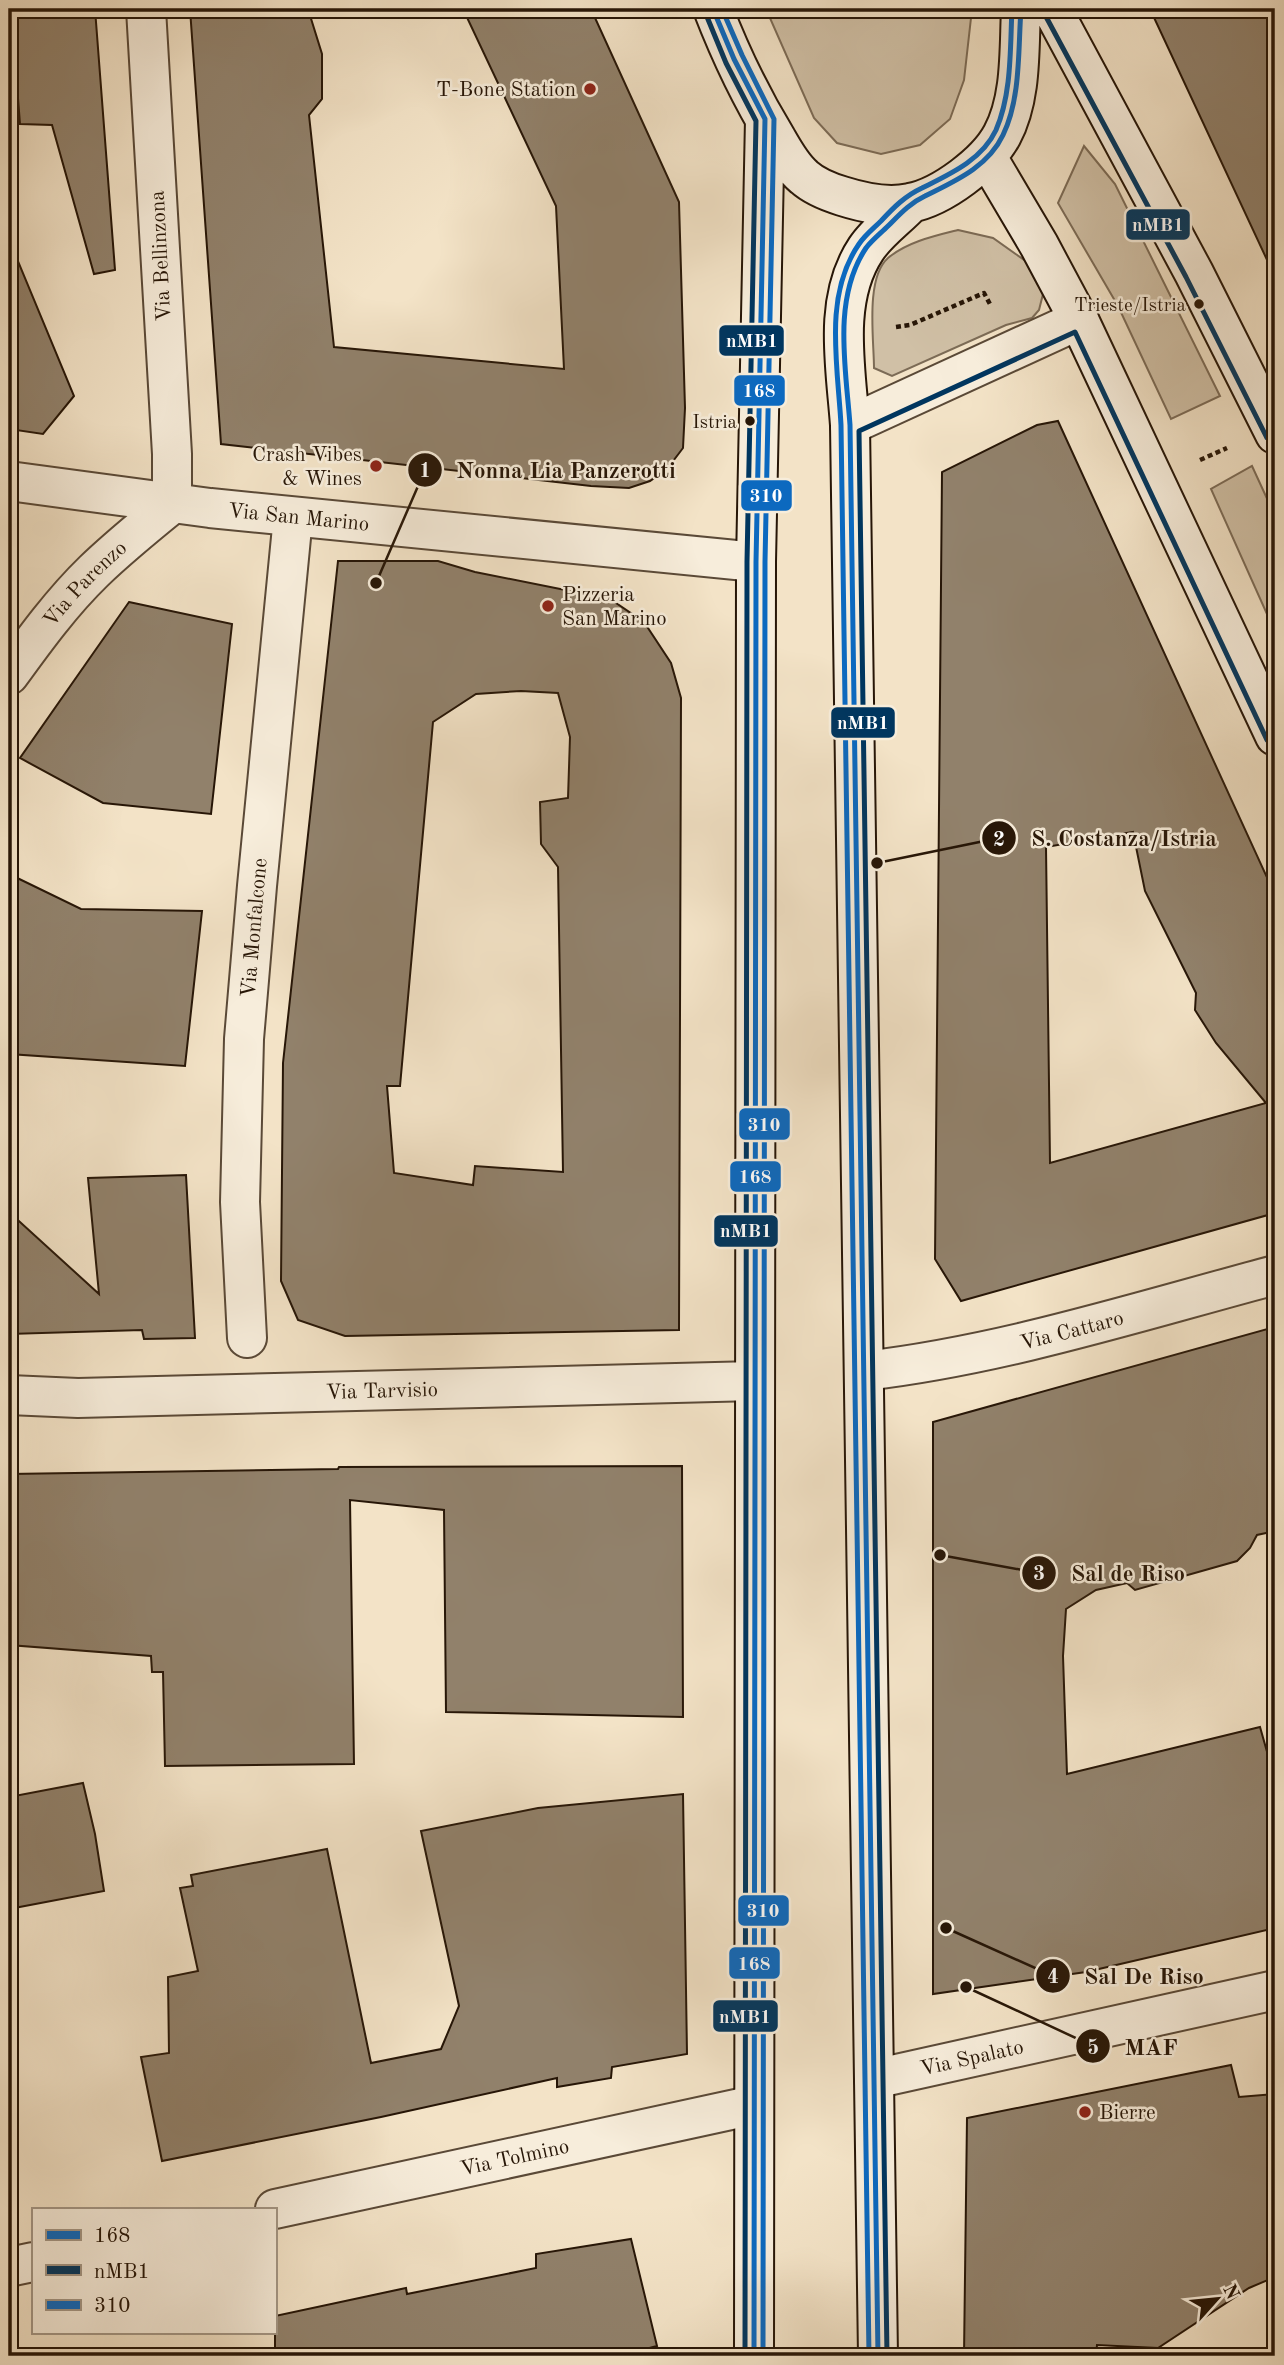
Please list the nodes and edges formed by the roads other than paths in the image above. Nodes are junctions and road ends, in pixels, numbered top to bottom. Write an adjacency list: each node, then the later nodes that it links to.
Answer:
1 (146, 9): 12 (street, Via Bellinzona)
2 (713, 9): 5 (street)
3 (1021, 9): 6 (street)
4 (1052, 9): 10 (street)
5 (765, 119): 7 (street); 14 (street)
6 (986, 157): 7 (street); 8 (street)
7 (912, 203): 9 (street)
8 (1079, 320): 9 (street); 16 (street)
9 (850, 425): 19 (street)
10 (1275, 434)
11 (9, 481): 12 (street, Via San Marino)
12 (173, 504): 13 (street, Via San Marino); 15 (street, Via Parenzo)
13 (293, 517): 14 (street, Via San Marino); 18 (street, Via Monfalcone)
14 (756, 562): 20 (street)
15 (9, 675)
16 (1275, 737)
17 (1275, 1275): 19 (street, Via Cattaro)
18 (247, 1338)
19 (864, 1371): 23 (street)
20 (755, 1381): 21 (street, Via Tarvisio); 24 (street)
21 (9, 1395)
22 (1275, 1990): 23 (street, Via Spalato)
23 (874, 2079): 29 (street)
24 (754, 2105): 25 (street, Via Tolmino); 28 (street)
25 (276, 2209)
26 (32, 2262): 27 (street)
27 (9, 2267)
28 (754, 2356)
29 (878, 2356)

